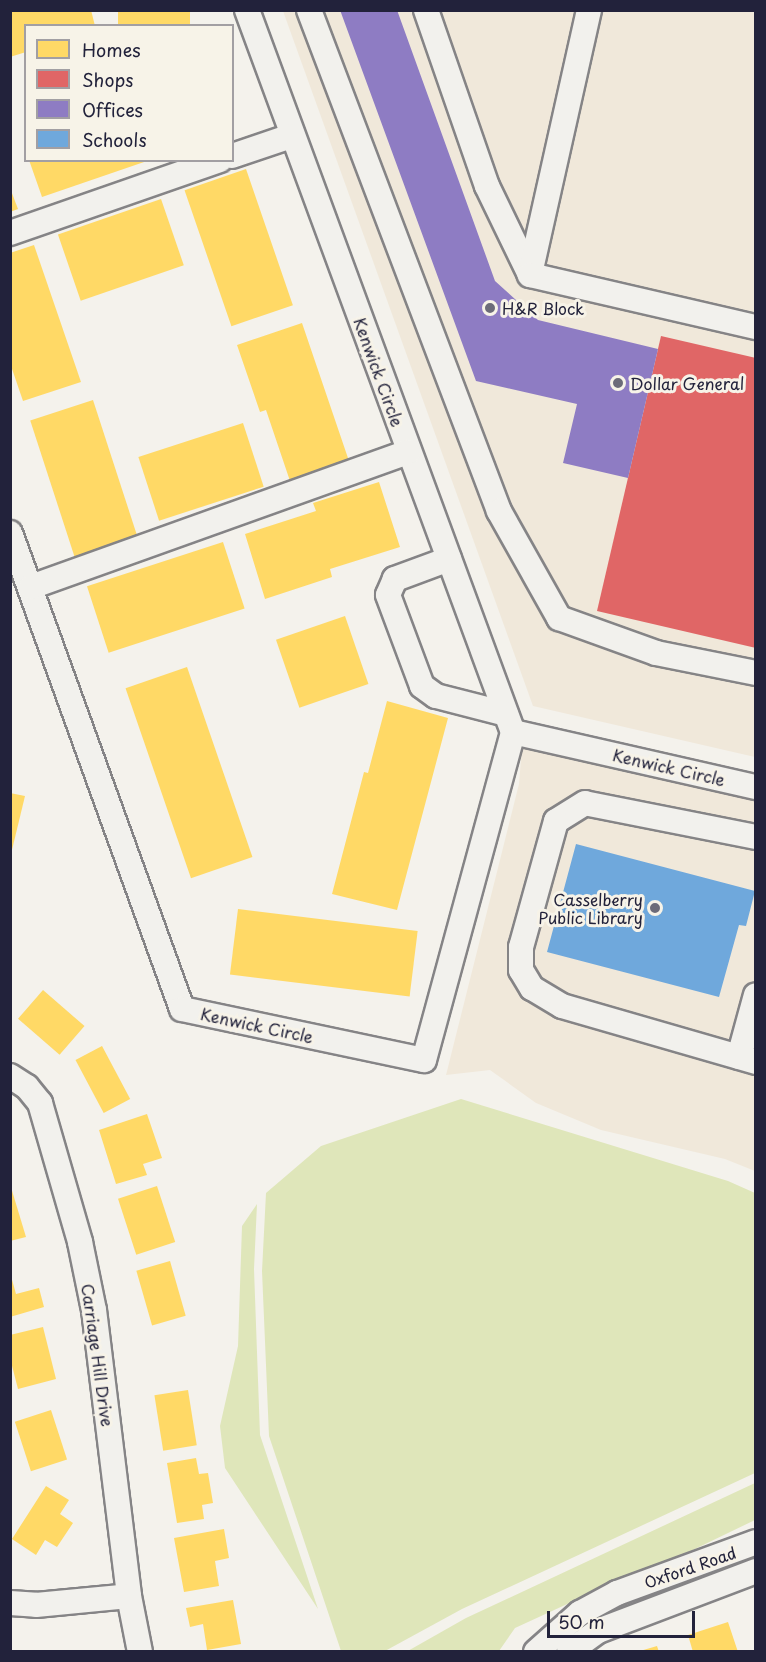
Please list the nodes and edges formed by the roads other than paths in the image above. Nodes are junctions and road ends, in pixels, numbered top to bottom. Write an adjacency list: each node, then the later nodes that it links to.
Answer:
1 (247, 10): 5 (street, Kenwick Circle)
2 (309, 10): 15 (street)
3 (426, 10): 9 (street)
4 (589, 10): 9 (street)
5 (291, 136): 6 (street); 11 (street, Kenwick Circle)
6 (234, 155)
7 (214, 162): 8 (street)
8 (10, 233)
9 (530, 275): 10 (street)
10 (756, 327)
11 (409, 452): 13 (street, Kenwick Circle); 14 (street)
12 (10, 533): 14 (street, Kenwick Circle)
13 (449, 559): 16 (street, Kenwick Circle); 16 (street)
14 (31, 588): 16 (street, Kenwick Circle)
15 (756, 673)
16 (510, 723): 17 (street, Kenwick Circle)
17 (756, 787)
18 (756, 837): 20 (street)
19 (756, 995): 20 (street)
20 (747, 1059)
21 (10, 1076): 24 (street, Carriage Hill Drive)
22 (756, 1542): 27 (street, Oxford Road)
23 (756, 1571): 28 (street, Oxford Road)
24 (129, 1596): 25 (street); 26 (street, Carriage Hill Drive)
25 (10, 1603)
26 (140, 1652)
27 (536, 1652)
28 (569, 1652)

